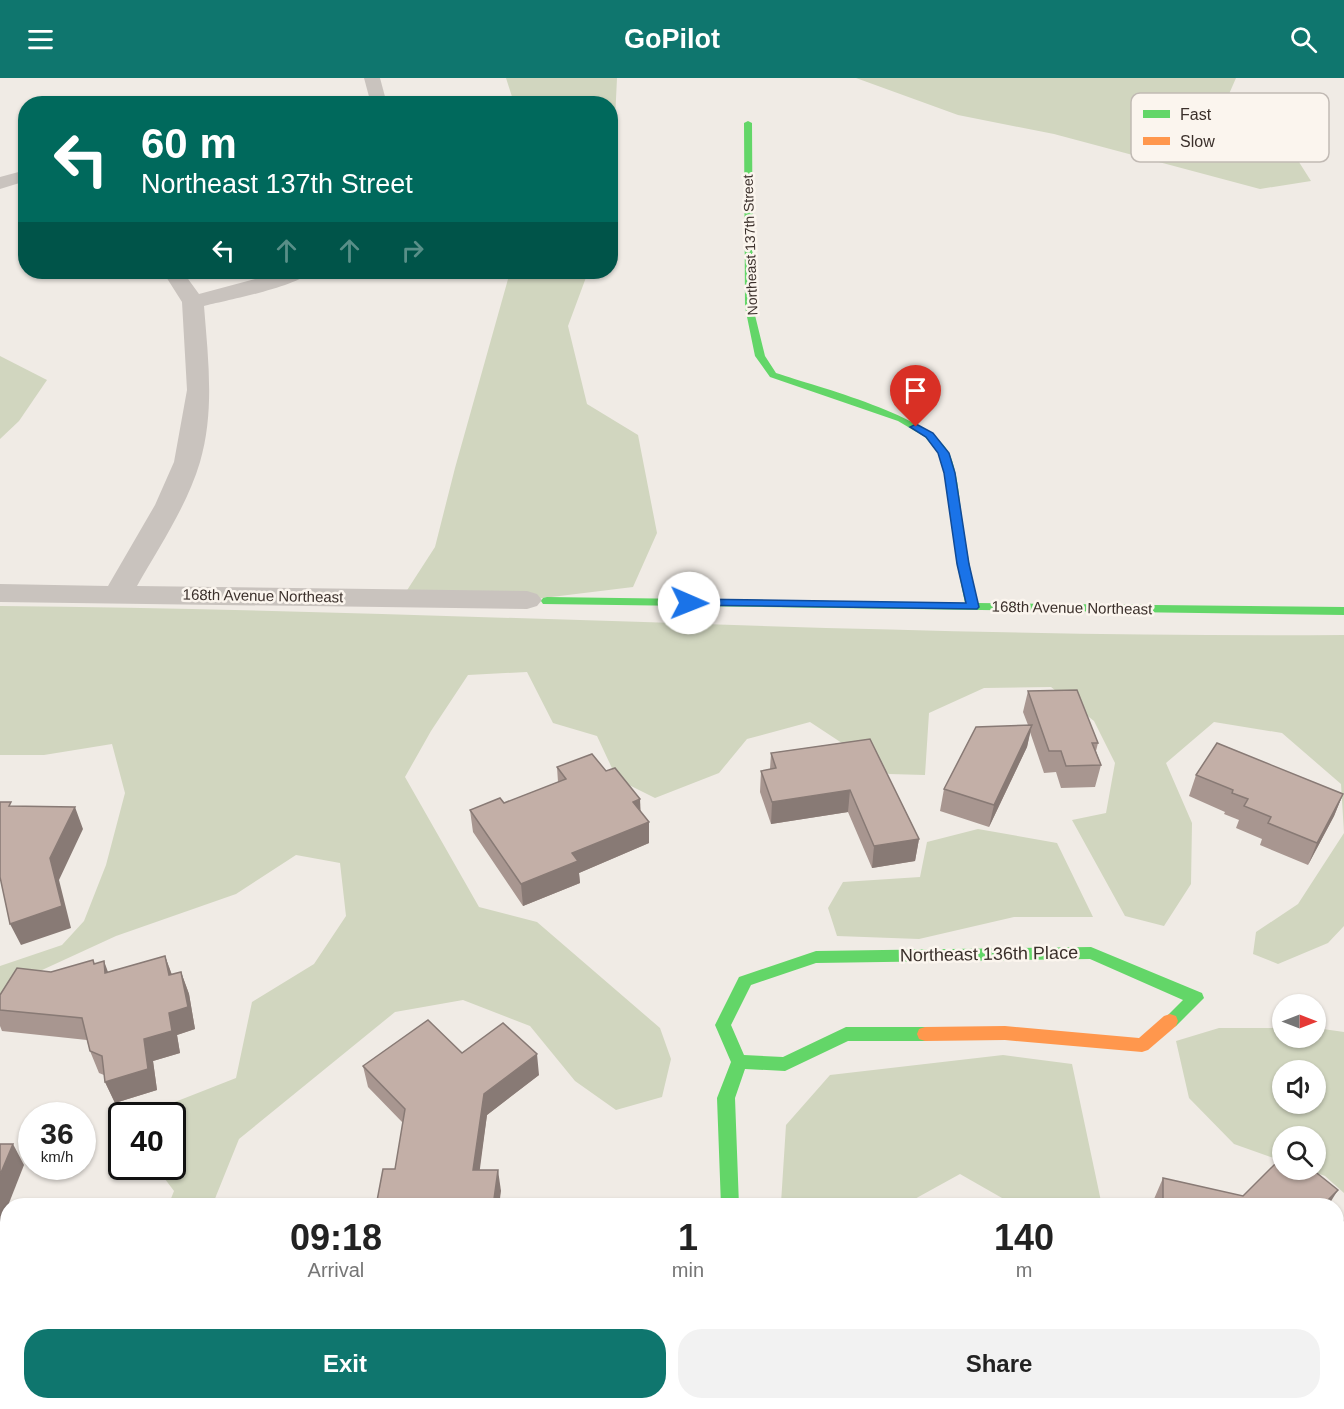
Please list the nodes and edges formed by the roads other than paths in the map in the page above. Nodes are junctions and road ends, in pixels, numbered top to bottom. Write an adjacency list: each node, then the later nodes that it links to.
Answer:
1 (372, 78): 2 (street)
2 (377, 96)
3 (748, 123): 14 (street, Northeast 137th Street)
4 (0, 163): 5 (street)
5 (18, 167)
6 (18, 177): 7 (street)
7 (0, 183)
8 (178, 279): 10 (street)
9 (281, 279): 10 (street)
10 (193, 302): 12 (street)
11 (0, 593): 12 (street, 168th Avenue Northeast)
12 (118, 594): 13 (street, 168th Avenue Northeast)
13 (537, 600): 14 (street, 168th Avenue Northeast)
14 (972, 607): 15 (street, 168th Avenue Northeast)
15 (1344, 611)
16 (739, 1062): 16 (street, Northeast 136th Place); 17 (street)
17 (730, 1198)

